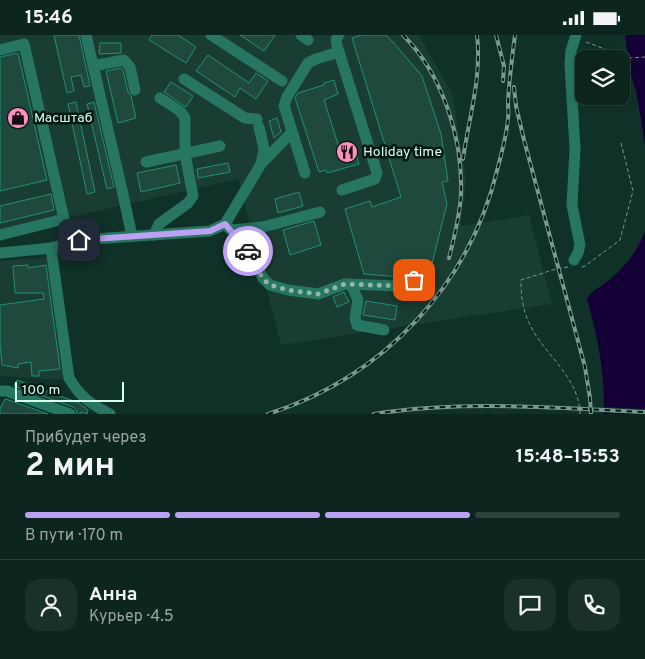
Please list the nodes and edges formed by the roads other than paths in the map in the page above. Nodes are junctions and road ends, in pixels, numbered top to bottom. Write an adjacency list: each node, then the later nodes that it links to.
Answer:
1 (86, 35): 7 (street)
2 (211, 35): 9 (street)
3 (339, 35): 6 (street)
4 (581, 38): 26 (street)
5 (0, 50): 21 (street)
6 (339, 52): 12 (street); 18 (street)
7 (93, 66): 10 (street); 23 (street)
8 (184, 79): 16 (street)
9 (282, 81)
10 (135, 90)
11 (160, 98): 14 (street)
12 (293, 136): 16 (street); 17 (street)
13 (220, 146): 14 (street)
14 (184, 153): 15 (street); 22 (street)
15 (146, 162)
16 (262, 164): 20 (street)
17 (305, 173)
18 (342, 190)
19 (320, 212): 20 (street)
20 (228, 227): 22 (street); 28 (street)
21 (0, 235)
22 (154, 235): 23 (street)
23 (132, 236): 24 (street)
24 (51, 248): 25 (street); 32 (street)
25 (0, 253)
26 (573, 265)
27 (429, 274): 28 (street)
28 (350, 284): 29 (street)
29 (384, 330)
30 (0, 391): 31 (street)
31 (70, 414)
32 (110, 414)

